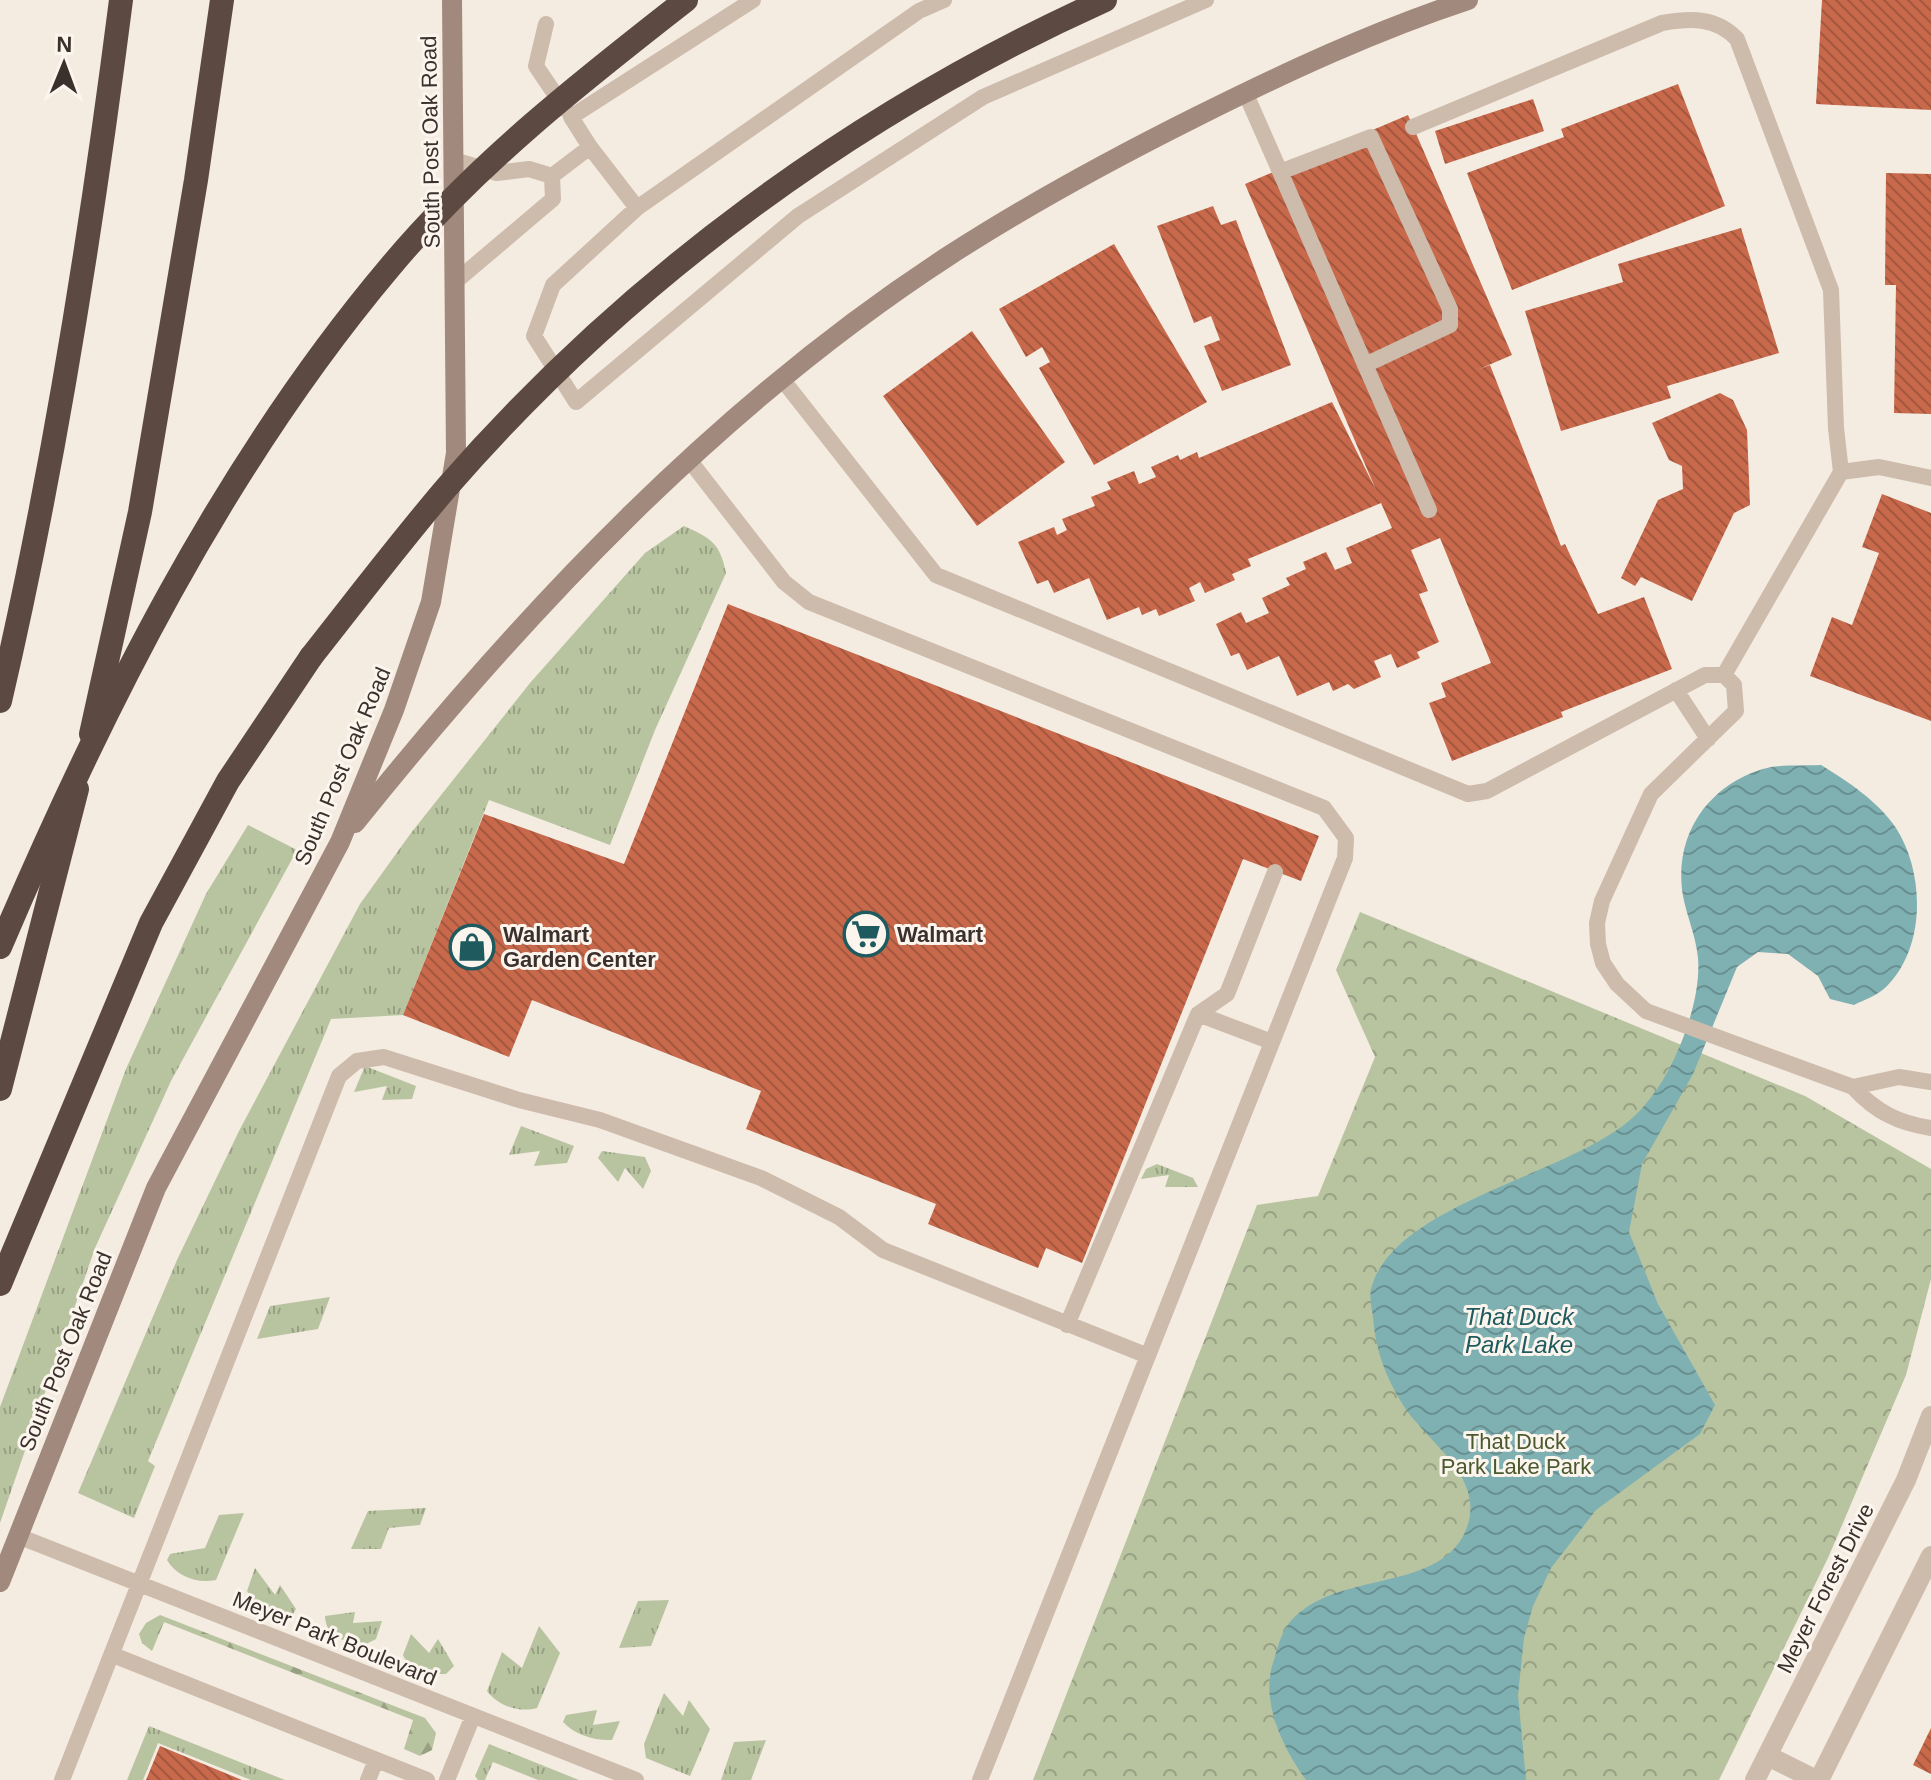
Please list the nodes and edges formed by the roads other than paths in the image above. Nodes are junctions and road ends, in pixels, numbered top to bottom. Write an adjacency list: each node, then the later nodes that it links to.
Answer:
1 (121, 0): 29 (highway)
2 (222, 0): 38 (highway)
3 (452, 0): 16 (main road, South Post Oak Road)
4 (686, 0): 33 (highway, bridge)
5 (753, 0): 13 (lane)
6 (944, 0): 10 (lane)
7 (1105, 0): 40 (highway, bridge)
8 (1206, 0): 19 (lane)
9 (1468, 0): 12 (main road)
10 (916, 5): 19 (lane)
11 (546, 24): 13 (lane)
12 (1245, 92): 17 (lane); 22 (main road)
13 (571, 117): 15 (lane)
14 (1413, 127): 24 (lane)
15 (590, 147): 18 (lane); 19 (lane)
16 (454, 160): 18 (lane); 20 (main road, South Post Oak Road)
17 (1280, 172): 21 (lane); 21 (lane)
18 (552, 176): 20 (lane)
19 (637, 208)
20 (455, 282): 31 (main road, South Post Oak Road)
21 (1365, 365): 26 (lane)
22 (782, 379): 23 (main road); 28 (lane)
23 (690, 461): 31 (main road); 35 (lane)
24 (1841, 472): 25 (lane); 27 (lane)
25 (1931, 478)
26 (1429, 510)
27 (1724, 675): 28 (lane); 30 (lane)
28 (1676, 690): 30 (lane)
29 (0, 701)
30 (1708, 739): 37 (lane)
31 (340, 842): 44 (main road, South Post Oak Road)
32 (1275, 872): 34 (lane)
33 (0, 947)
34 (1198, 1014): 35 (lane); 41 (lane)
35 (1272, 1042): 42 (lane)
36 (1931, 1082): 37 (lane)
37 (1853, 1087): 39 (lane)
38 (0, 1089)
39 (1931, 1128)
40 (0, 1284)
41 (1067, 1325): 42 (lane); 47 (lane)
42 (1148, 1356): 57 (lane)
43 (1931, 1416): 50 (street, Meyer Forest Drive)
44 (18, 1536): 46 (main road, South Post Oak Road); 47 (lane, Meyer Park Boulevard)
45 (1931, 1556): 59 (street)
46 (0, 1582)
47 (137, 1584): 48 (lane); 49 (lane, Meyer Park Boulevard)
48 (113, 1655): 51 (lane); 52 (lane)
49 (473, 1716): 55 (lane); 56 (lane, Meyer Park Boulevard)
50 (1768, 1756): 58 (street, Meyer Forest Drive); 59 (street)
51 (376, 1760): 53 (lane); 54 (lane)
52 (62, 1780)
53 (368, 1780)
54 (427, 1780)
55 (447, 1780)
56 (636, 1780)
57 (980, 1780)
58 (1755, 1780)
59 (1817, 1780)

